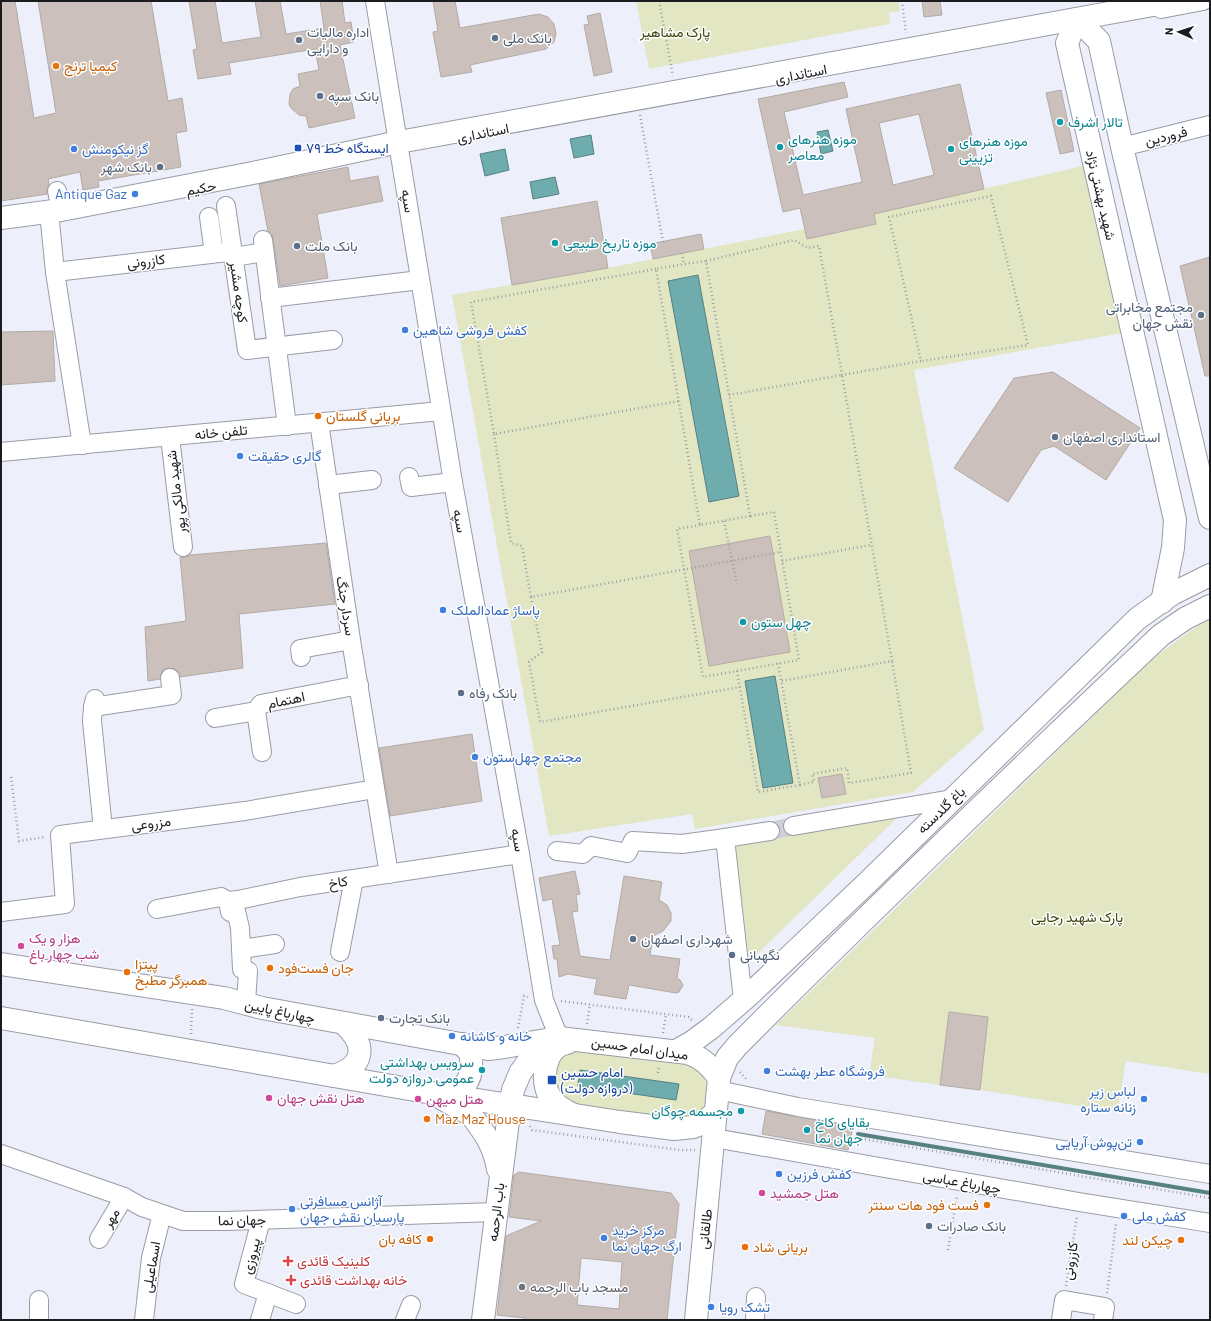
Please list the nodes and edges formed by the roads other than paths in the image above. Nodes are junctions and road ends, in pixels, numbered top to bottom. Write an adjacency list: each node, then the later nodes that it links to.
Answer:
1 (375, 1): 7 (street, سپه)
2 (1175, 1): 4 (main road, استانداری)
3 (1203, 1): 7 (street, استانداری)
4 (1105, 7): 5 (main road, استانداری)
5 (1077, 19): 7 (main road, استانداری); 8 (main road); 34 (main road, شهید بهشتی نژاد)
6 (1210, 125): 8 (street, فروردین)
7 (399, 146): 10 (main road, حکیم); 17 (street, سپه)
8 (1122, 148): 31 (main road)
9 (226, 206): 15 (street, كوچه مشير)
10 (54, 208): 12 (main road, حکیم); 13 (street, حکیم); 16 (street)
11 (209, 217): 14 (street)
12 (1, 218)
13 (1, 224)
14 (214, 253): 15 (street, کازرونی); 16 (street, کازرونی)
15 (234, 257): 18 (street); 20 (street, كوچه مشير)
16 (56, 272): 25 (street)
17 (420, 280): 18 (street); 21 (street, سپه)
18 (270, 298): 20 (street)
19 (333, 340): 20 (street)
20 (277, 347): 23 (street)
21 (441, 411): 22 (street, تلفن خانه); 29 (street, سپه)
22 (319, 422): 23 (street, تلفن خانه); 30 (street, سردار جنگ)
23 (287, 426): 24 (street, تلفن خانه)
24 (170, 437): 25 (street, تلفن خانه); 32 (street, شهید مالکی پور)
25 (82, 445): 26 (street, تلفن خانه)
26 (1, 452)
27 (409, 477): 29 (street)
28 (372, 480): 30 (street)
29 (453, 482): 52 (street, سپه)
30 (328, 485): 36 (street, سردار جنگ)
31 (1210, 518)
32 (182, 547)
33 (1210, 575): 34 (main road, باغ گلدسته)
34 (1162, 602): 40 (main road, باغ گلدسته)
35 (1210, 606): 43 (main road, باغ گلدسته)
36 (351, 640): 37 (street); 39 (street, سردار جنگ)
37 (301, 657)
38 (170, 678): 48 (street)
39 (359, 685): 41 (street, اهتمام); 45 (street, سردار جنگ)
40 (1047, 706): 43 (main road); 46 (main road, باغ گلدسته)
41 (256, 711): 42 (street, اهتمام); 44 (street)
42 (215, 718)
43 (1066, 725): 63 (main road, باغ گلدسته)
44 (262, 752)
45 (375, 789): 48 (street, مزروعی); 53 (street, سردار جنگ)
46 (952, 799): 47 (street); 59 (main road, باغ گلدسته)
47 (793, 826)
48 (103, 829): 57 (street, مزروعی)
49 (770, 831): 50 (street)
50 (725, 838): 51 (street); 64 (street)
51 (557, 851)
52 (520, 854): 53 (street, کاخ); 68 (street, سپه)
53 (389, 874): 54 (street, کاخ)
54 (354, 879): 55 (street, کاخ); 61 (street)
55 (228, 901): 56 (street, کاخ); 60 (street)
56 (157, 909)
57 (1, 912)
58 (275, 944): 60 (street)
59 (800, 947): 63 (main road); 64 (main road, باغ گلدسته)
60 (241, 949): 65 (street)
61 (340, 952)
62 (1, 964): 65 (main road, چهارباغ پایین)
63 (817, 966): 73 (main road, باغ گلدسته)
64 (743, 1000): 71 (main road, باغ گلدسته)
65 (246, 1004): 67 (main road, چهارباغ پایین)
66 (1, 1018): 72 (main road)
67 (344, 1024): 70 (main road, چهارباغ پایین); 72 (main road)
68 (559, 1038): 69 (main road, میدان امام حسین); 70 (main road, چهارباغ پایین); 75 (main road)
69 (584, 1040): 71 (main road, میدان امام حسین); 77 (main road, میدان امام حسین)
70 (462, 1044): 74 (main road)
71 (676, 1051): 73 (main road, میدان امام حسین)
72 (334, 1076): 74 (main road)
73 (719, 1084): 76 (main road); 81 (street)
74 (440, 1094): 75 (main road); 82 (main road)
75 (510, 1105): 77 (main road, میدان امام حسین); 82 (main road, باب الرحمه)
76 (716, 1112): 78 (main road, میدان امام حسین); 79 (main road, طالقانی)
77 (573, 1115): 78 (main road, میدان امام حسین)
78 (674, 1129): 79 (main road)
79 (714, 1138): 87 (street, چهارباغ عباسی); 98 (main road, طالقانی)
80 (1, 1154): 83 (street, جهان نما)
81 (1210, 1174)
82 (500, 1178): 84 (main road, باب الرحمه)
83 (124, 1197): 85 (street, جهان نما); 88 (street, مهر)
84 (496, 1212): 86 (street, جهان نما); 97 (main road, باب الرحمه)
85 (162, 1214): 86 (street, جهان نما); 95 (street, اسماعیلی)
86 (261, 1220): 89 (street, پیروزی)
87 (1210, 1223)
88 (99, 1239)
89 (268, 1293): 92 (street, پیروزی); 96 (street)
90 (756, 1296): 99 (street)
91 (39, 1300): 94 (street)
92 (296, 1304)
93 (1104, 1313): 100 (street, کازرونی)
94 (39, 1320)
95 (144, 1320)
96 (260, 1320)
97 (483, 1320)
98 (696, 1320)
99 (755, 1320)
100 (1061, 1320)

